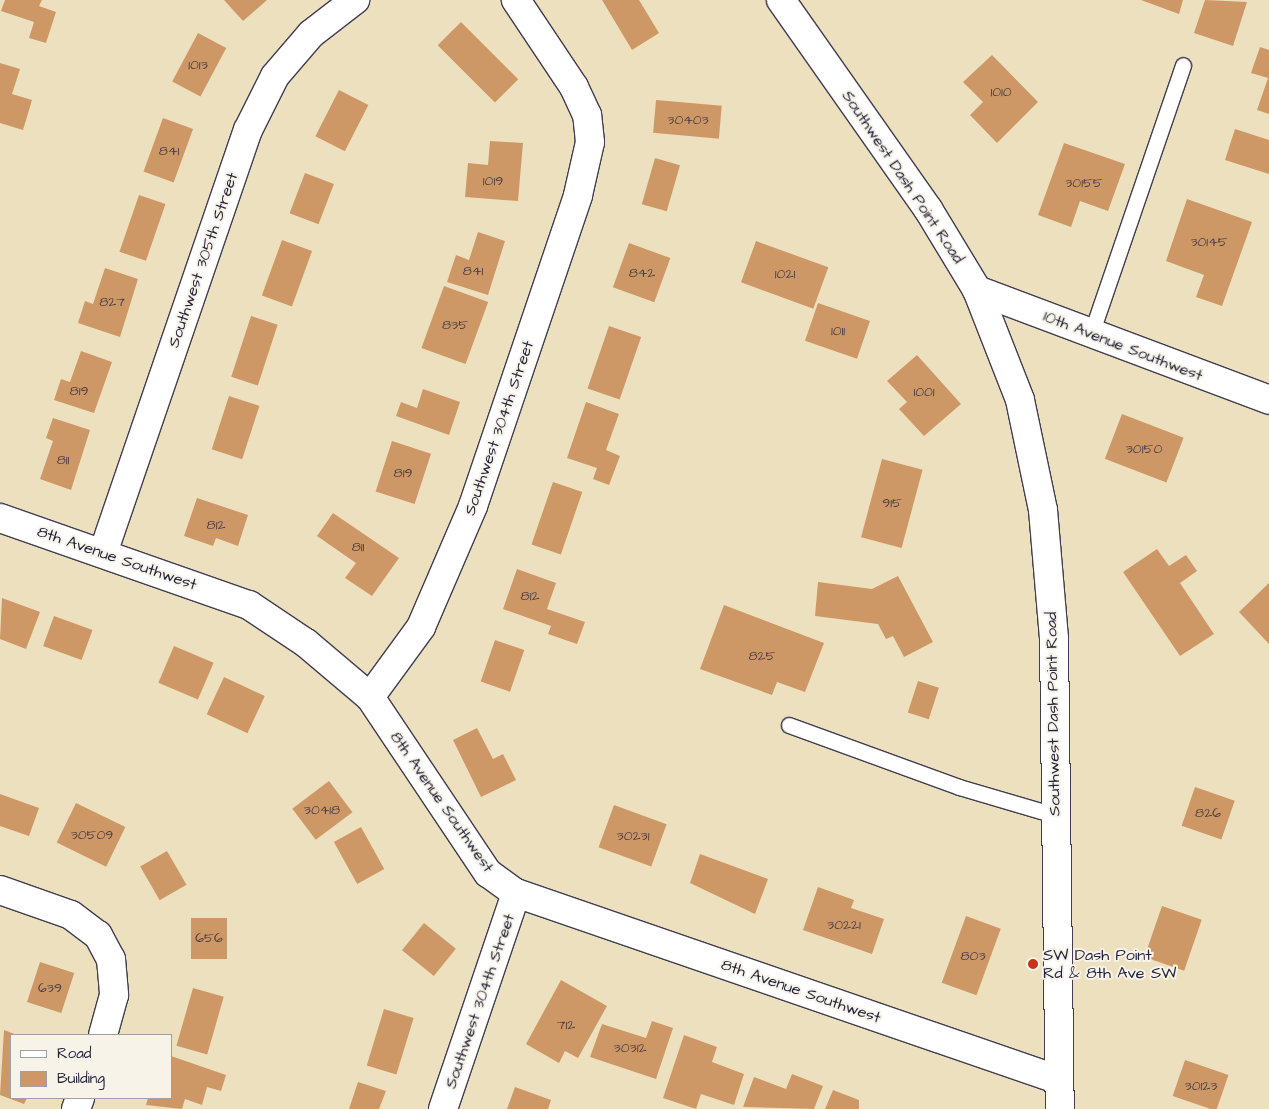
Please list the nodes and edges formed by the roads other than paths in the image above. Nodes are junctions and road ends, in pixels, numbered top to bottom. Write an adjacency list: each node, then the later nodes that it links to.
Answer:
1 (355, 0): 9 (street, Southwest 305th Street)
2 (516, 0): 10 (street, Southwest 304th Street)
3 (781, 0): 5 (street, Southwest Dash Point Road)
4 (1183, 65): 6 (lane)
5 (977, 290): 6 (street, 10th Avenue Southwest); 12 (street, Southwest Dash Point Road)
6 (1091, 334): 7 (street, 10th Avenue Southwest)
7 (1269, 400)
8 (0, 518): 9 (street, 8th Avenue Southwest)
9 (103, 553): 10 (street, 8th Avenue Southwest)
10 (370, 697): 14 (street, 8th Avenue Southwest)
11 (789, 725): 12 (lane)
12 (1054, 815): 16 (street, Southwest Dash Point Road)
13 (0, 890): 15 (street)
14 (516, 893): 16 (street, 8th Avenue Southwest); 17 (street, Southwest 304th Street)
15 (105, 1029)
16 (1059, 1080): 18 (street, Southwest Dash Point Road)
17 (443, 1109)
18 (1060, 1109)

